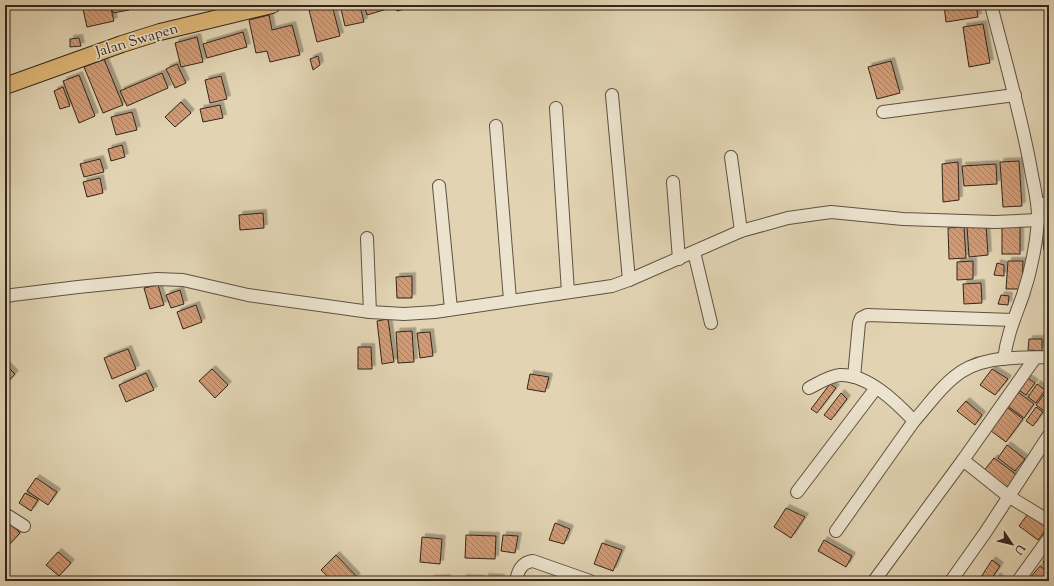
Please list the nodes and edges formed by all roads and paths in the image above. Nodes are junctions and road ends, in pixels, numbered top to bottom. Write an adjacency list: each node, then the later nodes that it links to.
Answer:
1 (272, 5): 3 (main road, Jalan Swapen)
2 (991, 5): 5 (street)
3 (5, 86)
4 (612, 95): 18 (street)
5 (1015, 95): 7 (street); 12 (street)
6 (556, 108): 19 (street)
7 (883, 112)
8 (496, 126): 21 (street)
9 (732, 157): 14 (street)
10 (673, 182): 17 (street)
11 (439, 186): 22 (street)
12 (1043, 204): 13 (street)
13 (1038, 220): 14 (street); 24 (street)
14 (741, 231): 16 (street)
15 (367, 238): 23 (street)
16 (694, 252): 17 (street); 25 (street)
17 (679, 259): 18 (street)
18 (629, 280): 19 (street)
19 (568, 292): 21 (street)
20 (5, 297): 23 (street)
21 (510, 300): 22 (street)
22 (451, 309): 23 (street)
23 (370, 312)
24 (1013, 320): 28 (street); 29 (street)
25 (711, 323)
26 (1049, 357): 27 (street)
27 (1035, 358): 28 (street); 34 (street)
28 (1004, 359): 32 (street)
29 (854, 377): 30 (street); 31 (street)
30 (809, 388)
31 (876, 388): 32 (street); 35 (street)
32 (914, 421): 40 (street)
33 (1049, 435): 36 (street)
34 (963, 460): 36 (street); 44 (street)
35 (797, 492)
36 (1008, 496): 38 (street); 45 (street)
37 (5, 514): 39 (street)
38 (1049, 521)
39 (24, 526)
40 (836, 531)
41 (1049, 538): 46 (street)
42 (516, 581): 43 (street)
43 (590, 581)
44 (874, 581)
45 (951, 581)
46 (1018, 581)

